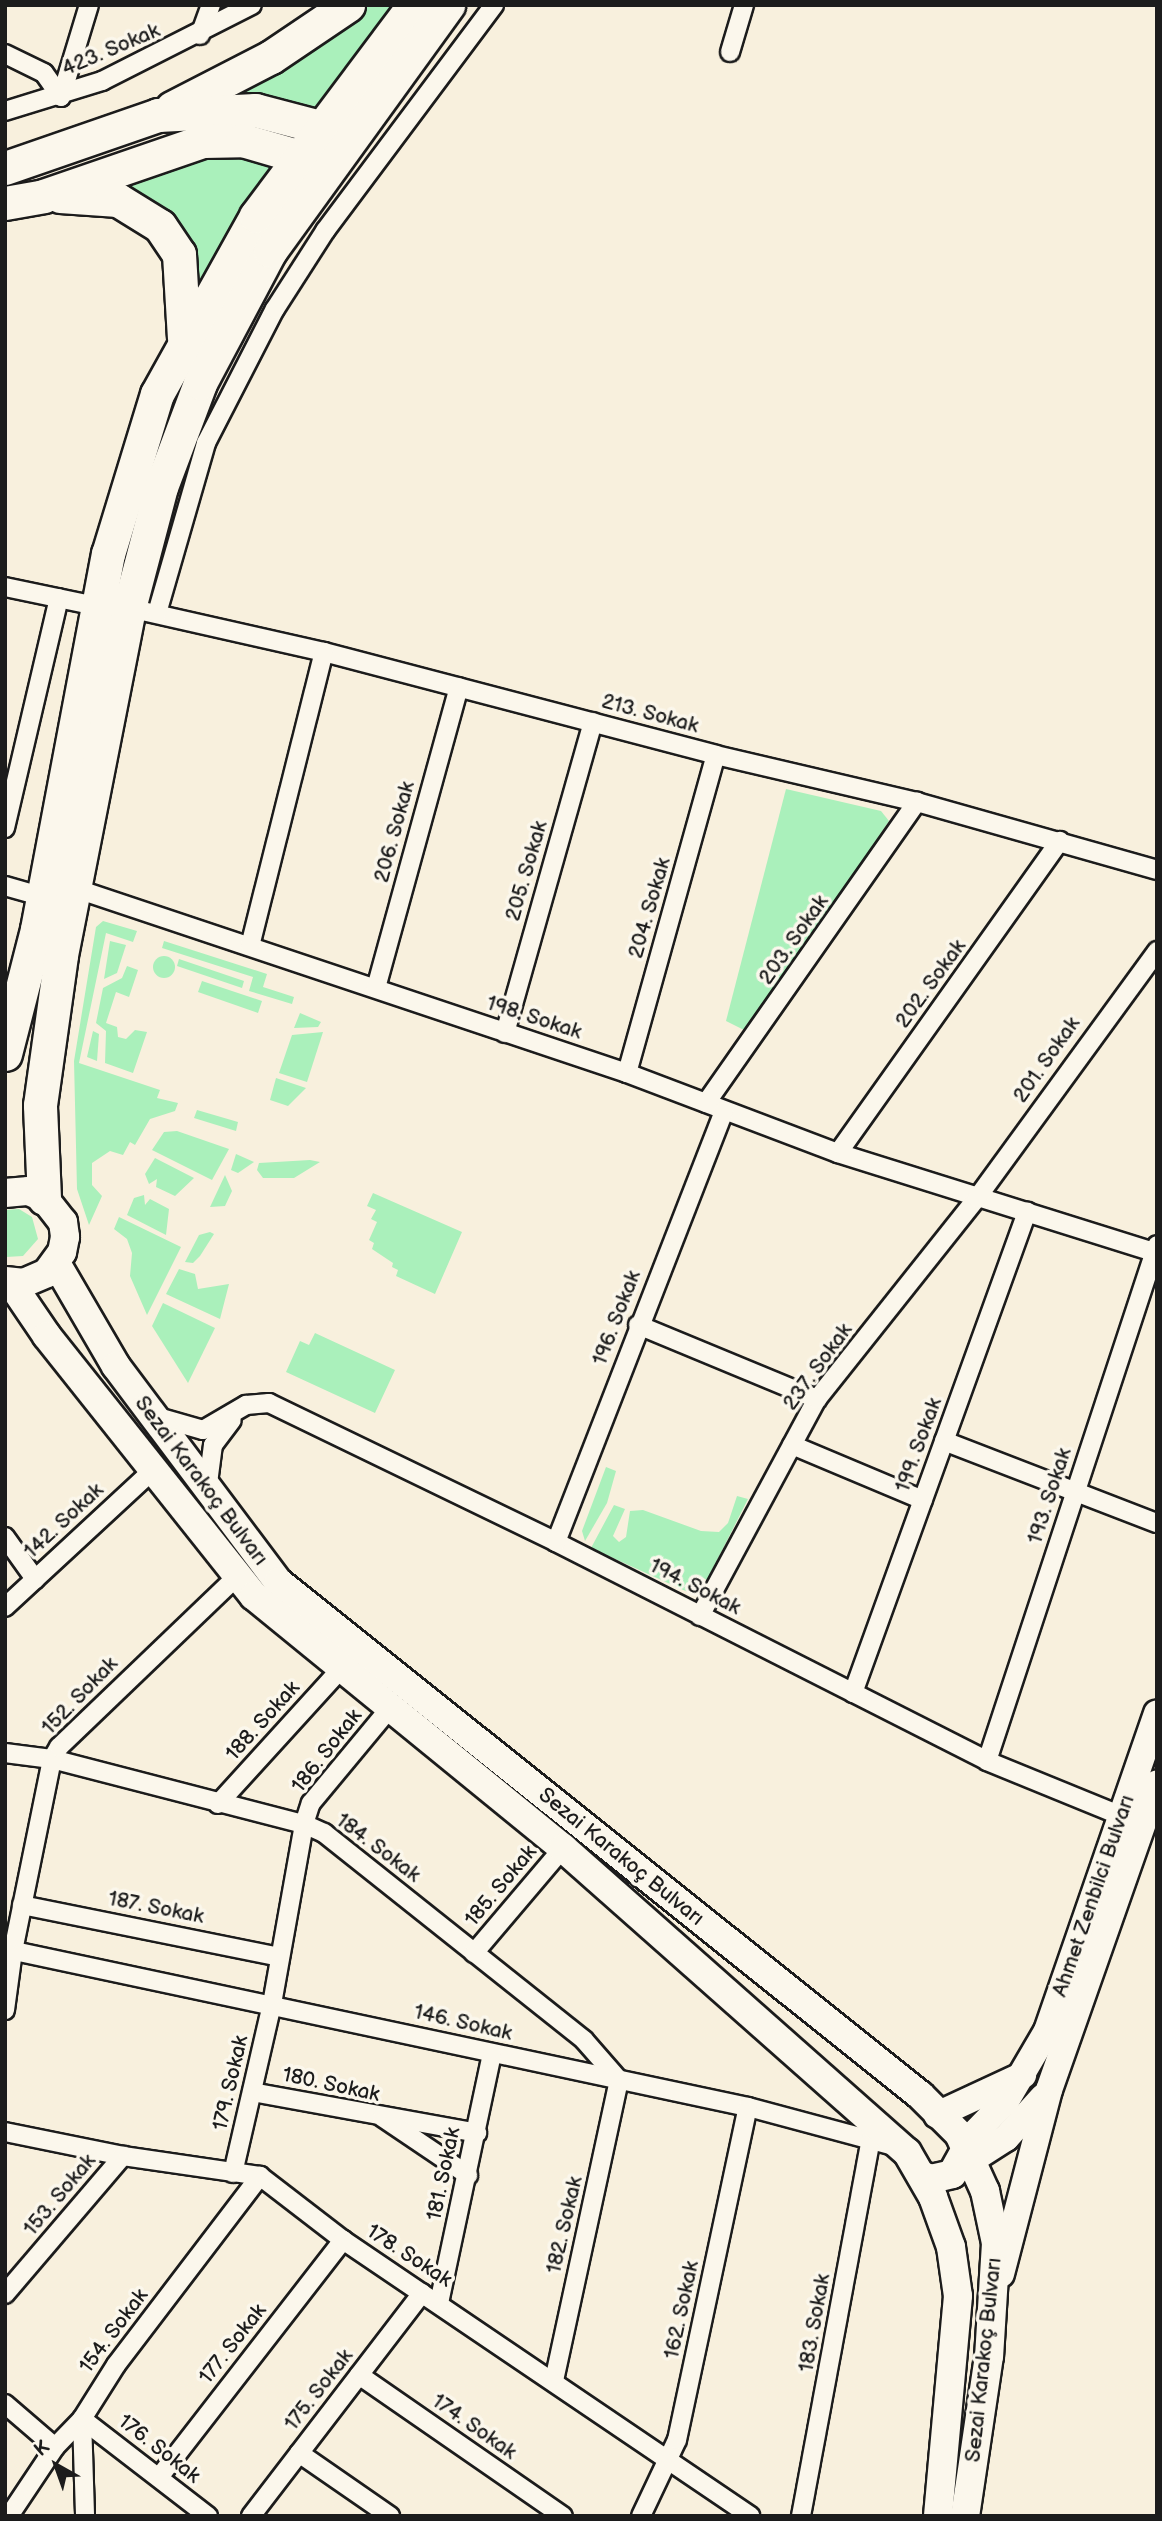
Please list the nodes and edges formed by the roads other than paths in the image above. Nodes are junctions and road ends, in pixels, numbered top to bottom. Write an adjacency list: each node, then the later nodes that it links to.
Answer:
1 (89, 5): 12 (street)
2 (211, 5): 9 (street)
3 (252, 5): 9 (street, 423. Sokak)
4 (348, 5): 14 (highway)
5 (414, 5): 15 (highway)
6 (448, 5): 15 (highway)
7 (494, 5): 23 (street)
8 (744, 5): 10 (street)
9 (200, 35): 12 (street, 423. Sokak)
10 (730, 52)
11 (5, 54): 12 (street)
12 (61, 97): 13 (street, 423. Sokak)
13 (5, 111)
14 (158, 115): 15 (highway); 16 (highway)
15 (326, 148): 17 (highway); 19 (highway); 23 (highway)
16 (5, 168)
17 (44, 196): 18 (highway); 19 (highway)
18 (5, 203)
19 (184, 338): 22 (highway)
20 (5, 587): 21 (street)
21 (59, 598): 22 (street); 29 (street)
22 (96, 606): 34 (highway)
23 (143, 610): 24 (street, 213. Sokak); 33 (highway)
24 (324, 652): 25 (street, 213. Sokak); 35 (street)
25 (459, 687): 26 (street, 213. Sokak); 37 (street, 206. Sokak)
26 (593, 722): 27 (street, 213. Sokak); 38 (street, 205. Sokak)
27 (716, 755): 28 (street, 213. Sokak); 40 (street, 204. Sokak)
28 (917, 802): 30 (street, 213. Sokak); 41 (street, 203. Sokak)
29 (5, 828)
30 (1060, 841): 31 (street, 213. Sokak); 43 (street, 202. Sokak)
31 (1157, 870)
32 (5, 887): 34 (street)
33 (74, 888): 35 (street, 198. Sokak); 45 (highway)
34 (41, 896): 39 (highway)
35 (250, 946): 37 (street, 198. Sokak)
36 (1157, 951): 46 (street, 201. Sokak)
37 (376, 988): 38 (street, 198. Sokak)
38 (505, 1033): 40 (street, 198. Sokak)
39 (5, 1054)
40 (627, 1073): 41 (street, 198. Sokak)
41 (706, 1103): 42 (street, 198. Sokak)
42 (724, 1112): 43 (street, 198. Sokak); 51 (street, 196. Sokak)
43 (838, 1153): 46 (street, 198. Sokak)
44 (5, 1193): 45 (main road)
45 (44, 1198): 49 (main road)
46 (977, 1198): 47 (street, 198. Sokak); 52 (street, 237. Sokak)
47 (1027, 1212): 48 (street, 198. Sokak); 55 (street, 199. Sokak)
48 (1156, 1250): 58 (street, 193. Sokak)
49 (56, 1264): 50 (main road); 54 (main road, Sezai Karakoç Bulvarı)
50 (8, 1282): 57 (main road)
51 (638, 1325): 52 (street); 63 (street, 196. Sokak)
52 (817, 1399): 56 (street, 237. Sokak)
53 (246, 1405): 54 (street); 59 (street); 63 (street, 194. Sokak)
54 (151, 1415): 59 (main road, Sezai Karakoç Bulvarı)
55 (944, 1441): 58 (street); 60 (street, 199. Sokak)
56 (792, 1445): 60 (street); 67 (street, 237. Sokak)
57 (155, 1469): 64 (main road); 65 (street, 142. Sokak)
58 (1076, 1490): 61 (street); 74 (street, 193. Sokak)
59 (207, 1492): 96 (main road, Sezai Karakoç Bulvarı)
60 (923, 1500): 69 (street, 199. Sokak)
61 (1157, 1523)
62 (5, 1537): 65 (street)
63 (556, 1542): 67 (street, 194. Sokak)
64 (236, 1577): 68 (main road); 73 (street, 152. Sokak)
65 (35, 1579): 66 (street, 142. Sokak)
66 (5, 1606)
67 (700, 1616): 69 (street, 194. Sokak)
68 (341, 1669): 70 (main road); 76 (street, 188. Sokak)
69 (853, 1693): 74 (street, 194. Sokak)
70 (390, 1709): 78 (street, 186. Sokak); 79 (main road)
71 (1157, 1714): 77 (main road, Ahmet Zenbilci Bulvarı)
72 (5, 1753): 73 (street, 184. Sokak)
73 (52, 1759): 76 (street, 184. Sokak); 80 (street, 152. Sokak)
74 (987, 1761): 77 (street, 194. Sokak)
75 (1157, 1783): 89 (main road, Ahmet Zenbilci Bulvarı)
76 (218, 1804): 78 (street, 184. Sokak)
77 (1122, 1816): 87 (main road, Ahmet Zenbilci Bulvarı)
78 (304, 1824): 82 (street, 184. Sokak); 83 (street, 186. Sokak)
79 (563, 1848): 82 (street, 185. Sokak); 98 (main road)
80 (22, 1905): 81 (street, 152. Sokak); 83 (street, 187. Sokak)
81 (9, 1950): 84 (street, 146. Sokak); 85 (street, 152. Sokak)
82 (474, 1952): 88 (street, 184. Sokak)
83 (280, 1956): 84 (street, 179. Sokak)
84 (272, 2004): 86 (street, 146. Sokak); 90 (street, 179. Sokak)
85 (5, 2010)
86 (492, 2054): 88 (street, 146. Sokak); 94 (street, 181. Sokak)
87 (1024, 2074): 96 (main road); 96 (main road, Ahmet Zenbilci Bulvarı)
88 (619, 2080): 91 (street, 146. Sokak); 108 (street, 182. Sokak)
89 (1049, 2090): 96 (main road); 106 (main road, Ahmet Zenbilci Bulvarı)
90 (252, 2092): 92 (street, 180. Sokak); 99 (street, 179. Sokak)
91 (748, 2107): 95 (street, 146. Sokak); 113 (street, 162. Sokak)
92 (377, 2113): 94 (street); 100 (street, 180. Sokak)
93 (5, 2132): 97 (street)
94 (477, 2133): 100 (street, 181. Sokak)
95 (871, 2137): 98 (street, 146. Sokak); 123 (street, 183. Sokak)
96 (957, 2144): 98 (main road); 98 (main road); 106 (main road, Sezai Karakoç Bulvarı)
97 (123, 2156): 99 (street); 104 (street, 153. Sokak)
98 (914, 2164): 124 (main road)
99 (233, 2173): 101 (street)
100 (468, 2175): 105 (street, 181. Sokak)
101 (260, 2176): 102 (street, 178. Sokak); 110 (street, 154. Sokak)
102 (343, 2240): 103 (street, 178. Sokak); 114 (street, 177. Sokak)
103 (422, 2293): 105 (street, 178. Sokak); 107 (street, 175. Sokak)
104 (5, 2294)
105 (439, 2302): 108 (street, 178. Sokak)
106 (994, 2306): 125 (main road, Sezai Karakoç Bulvarı)
107 (359, 2375): 112 (street, 175. Sokak); 120 (street, 174. Sokak)
108 (554, 2381): 113 (street, 178. Sokak)
109 (5, 2404): 111 (street)
110 (82, 2418): 111 (street, 154. Sokak); 114 (street, 176. Sokak); 117 (street)
111 (55, 2446): 116 (street, 154. Sokak)
112 (299, 2453): 118 (street, 175. Sokak); 119 (street)
113 (669, 2464): 121 (street, 162. Sokak); 122 (street, 178. Sokak)
114 (160, 2476): 115 (street, 176. Sokak)
115 (203, 2514)
116 (9, 2516)
117 (85, 2516)
118 (251, 2516)
119 (390, 2516)
120 (564, 2516)
121 (641, 2516)
122 (750, 2516)
123 (801, 2516)
124 (938, 2516)
125 (965, 2516)

